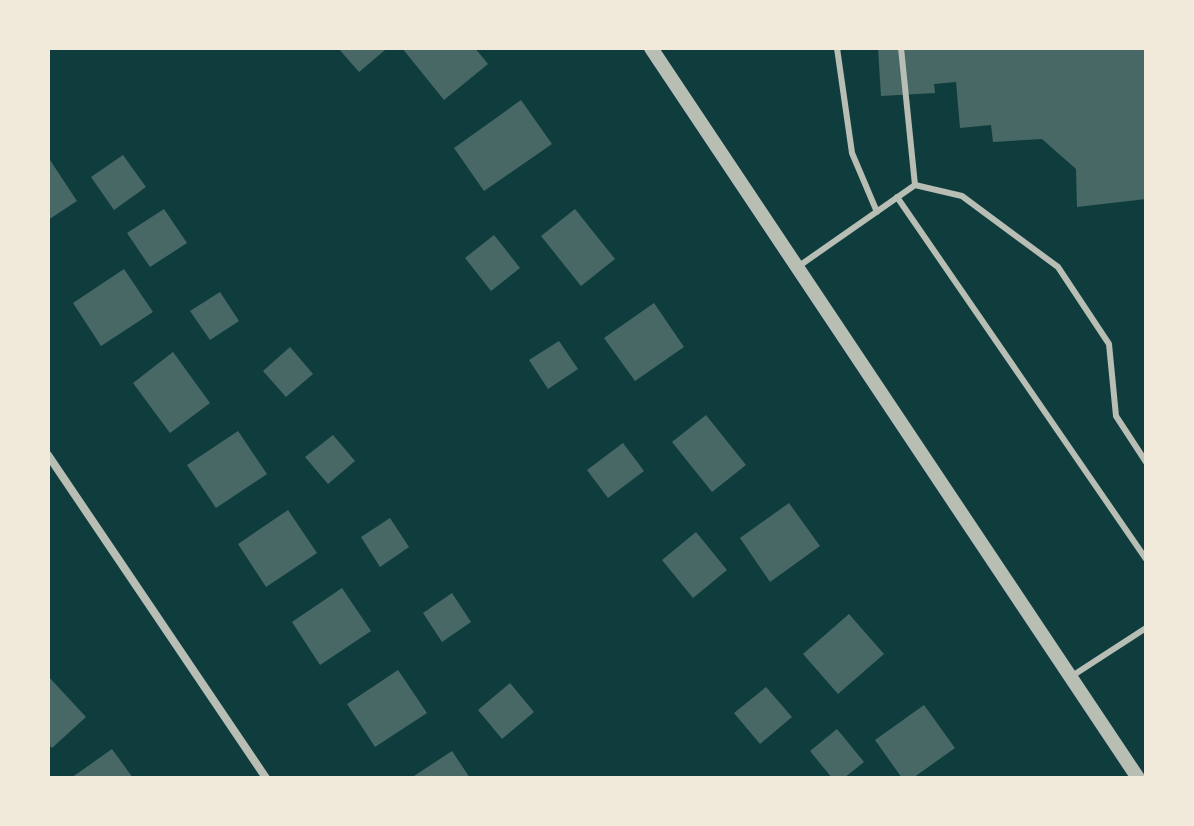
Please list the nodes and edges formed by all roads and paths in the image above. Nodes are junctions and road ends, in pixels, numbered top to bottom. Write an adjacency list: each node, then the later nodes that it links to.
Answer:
1 (651, 48): 7 (street)
2 (837, 48): 6 (lane)
3 (901, 48): 4 (lane)
4 (915, 185): 5 (lane); 9 (lane)
5 (897, 197): 6 (lane); 10 (lane)
6 (877, 212): 7 (lane)
7 (797, 267): 12 (street)
8 (48, 455): 13 (street)
9 (1146, 462)
10 (1146, 559)
11 (1146, 628): 12 (lane)
12 (1070, 677): 14 (street)
13 (266, 778)
14 (1138, 778)

